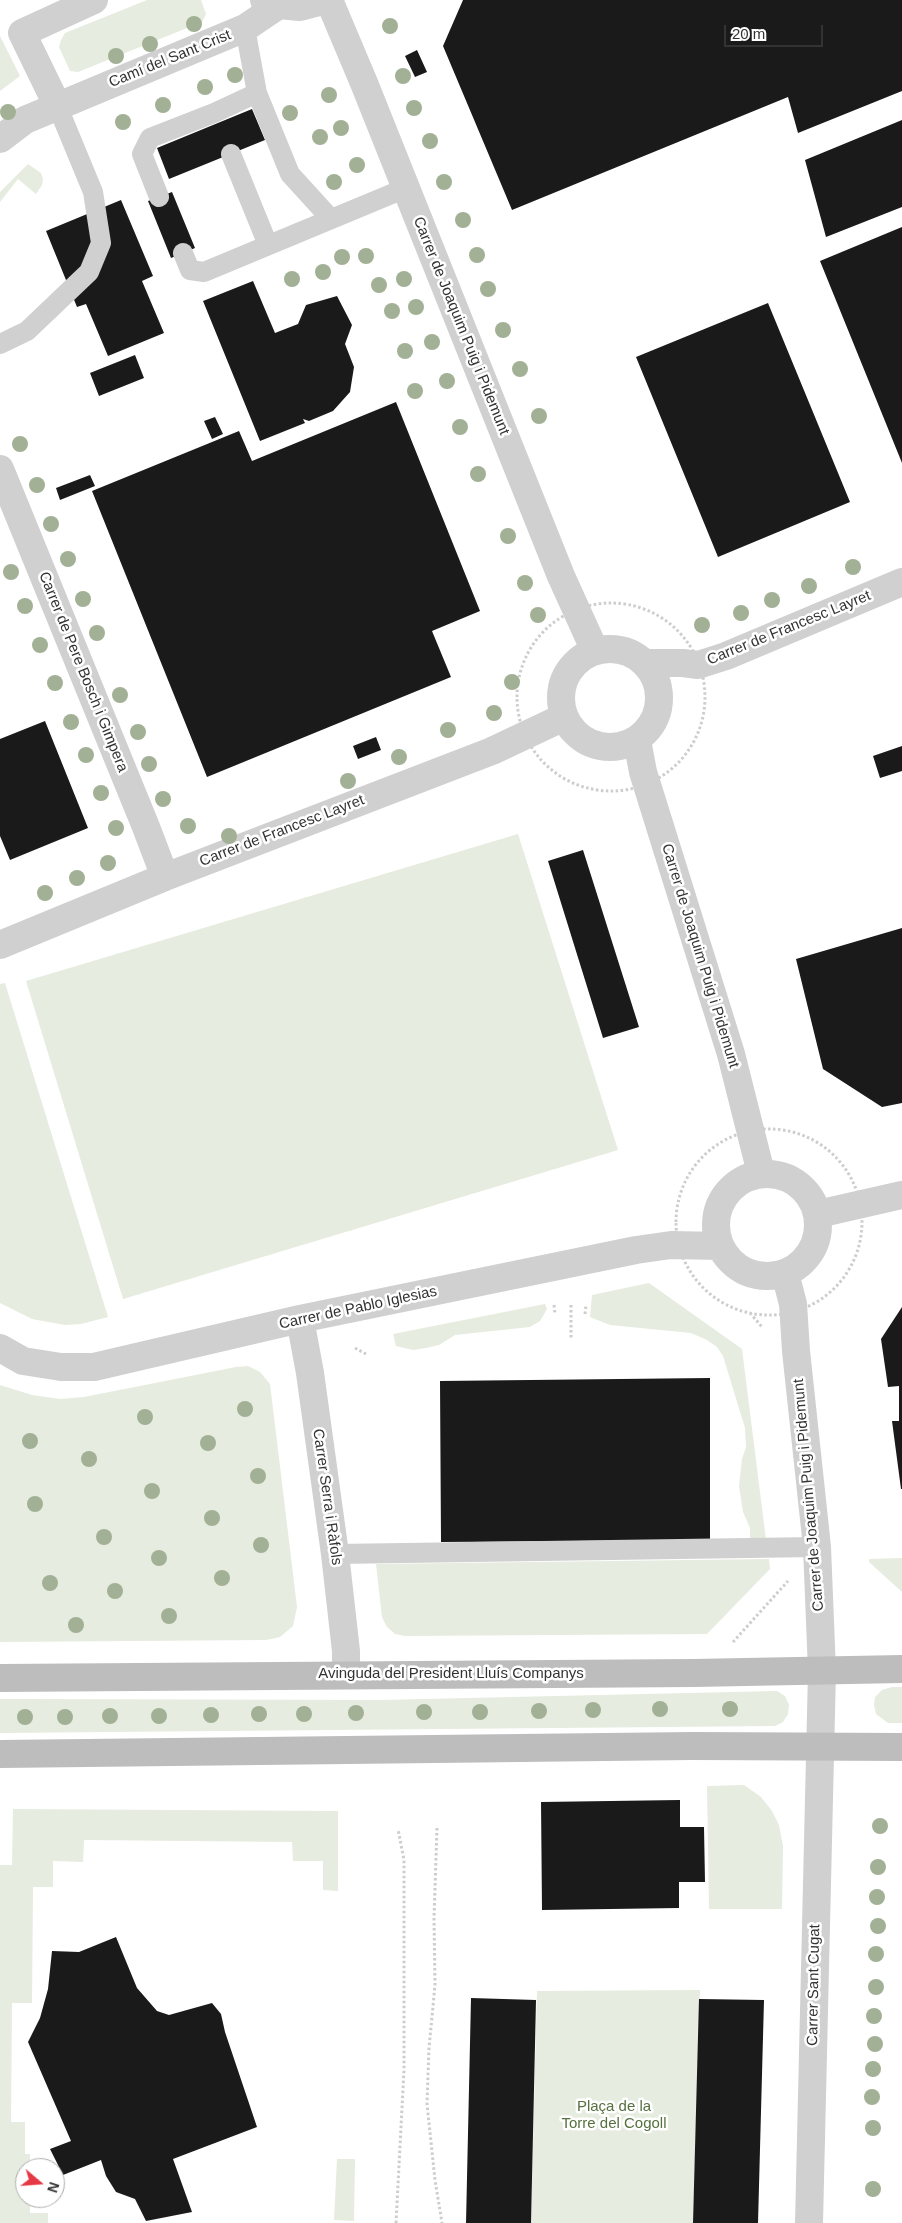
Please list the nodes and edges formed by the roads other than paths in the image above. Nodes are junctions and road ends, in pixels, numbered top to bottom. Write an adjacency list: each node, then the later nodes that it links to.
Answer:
1 (94, 0): 6 (street)
2 (328, 0): 3 (street); 9 (street, Carrer de Joaquim Puig i Pidemunt)
3 (271, 3): 4 (street, Camí del Sant Crist)
4 (245, 28): 5 (lane); 6 (street, Camí del Sant Crist)
5 (257, 94): 10 (lane); 11 (lane)
6 (57, 105): 7 (street, Camí del Sant Crist); 14 (lane)
7 (0, 139)
8 (231, 154): 12 (lane)
9 (406, 188): 11 (lane); 17 (street, Carrer de Joaquim Puig i Pidemunt)
10 (159, 196)
11 (331, 219): 12 (lane)
12 (268, 245): 13 (lane)
13 (183, 253)
14 (0, 344)
15 (0, 469): 21 (street, Carrer de Pere Bosch i Gimpera)
16 (902, 582): 18 (street, Carrer de Francesc Layret)
17 (595, 651): 18 (street); 19 (street)
18 (645, 663): 20 (street)
19 (564, 717): 20 (street); 21 (street, Carrer de Francesc Layret)
20 (637, 740): 23 (street, Carrer de Joaquim Puig i Pidemunt)
21 (165, 876): 22 (street, Carrer de Francesc Layret)
22 (0, 945)
23 (761, 1173): 25 (street); 26 (street)
24 (902, 1195): 25 (street)
25 (818, 1214): 27 (street)
26 (720, 1246): 27 (street); 28 (street, Carrer de Pablo Iglesias)
27 (786, 1273): 30 (street, Carrer de Joaquim Puig i Pidemunt)
28 (300, 1319): 29 (street, Carrer de Pablo Iglesias); 31 (street, Carrer Serra i Ràfols)
29 (0, 1348)
30 (817, 1547): 31 (lane); 33 (street, Carrer de Joaquim Puig i Pidemunt)
31 (335, 1554): 34 (street, Carrer Serra i Ràfols)
32 (902, 1669): 33 (street, Avinguda del President Lluís Companys)
33 (822, 1671): 34 (street, Avinguda del President Lluís Companys); 36 (street, Carrer de Joaquim Puig i Pidemunt)
34 (346, 1675): 35 (street, Avinguda del President Lluís Companys)
35 (0, 1678)
36 (819, 1747): 37 (street); 38 (street); 39 (street, Carrer Sant Cugat)
37 (902, 1747)
38 (0, 1754)
39 (809, 2223)

